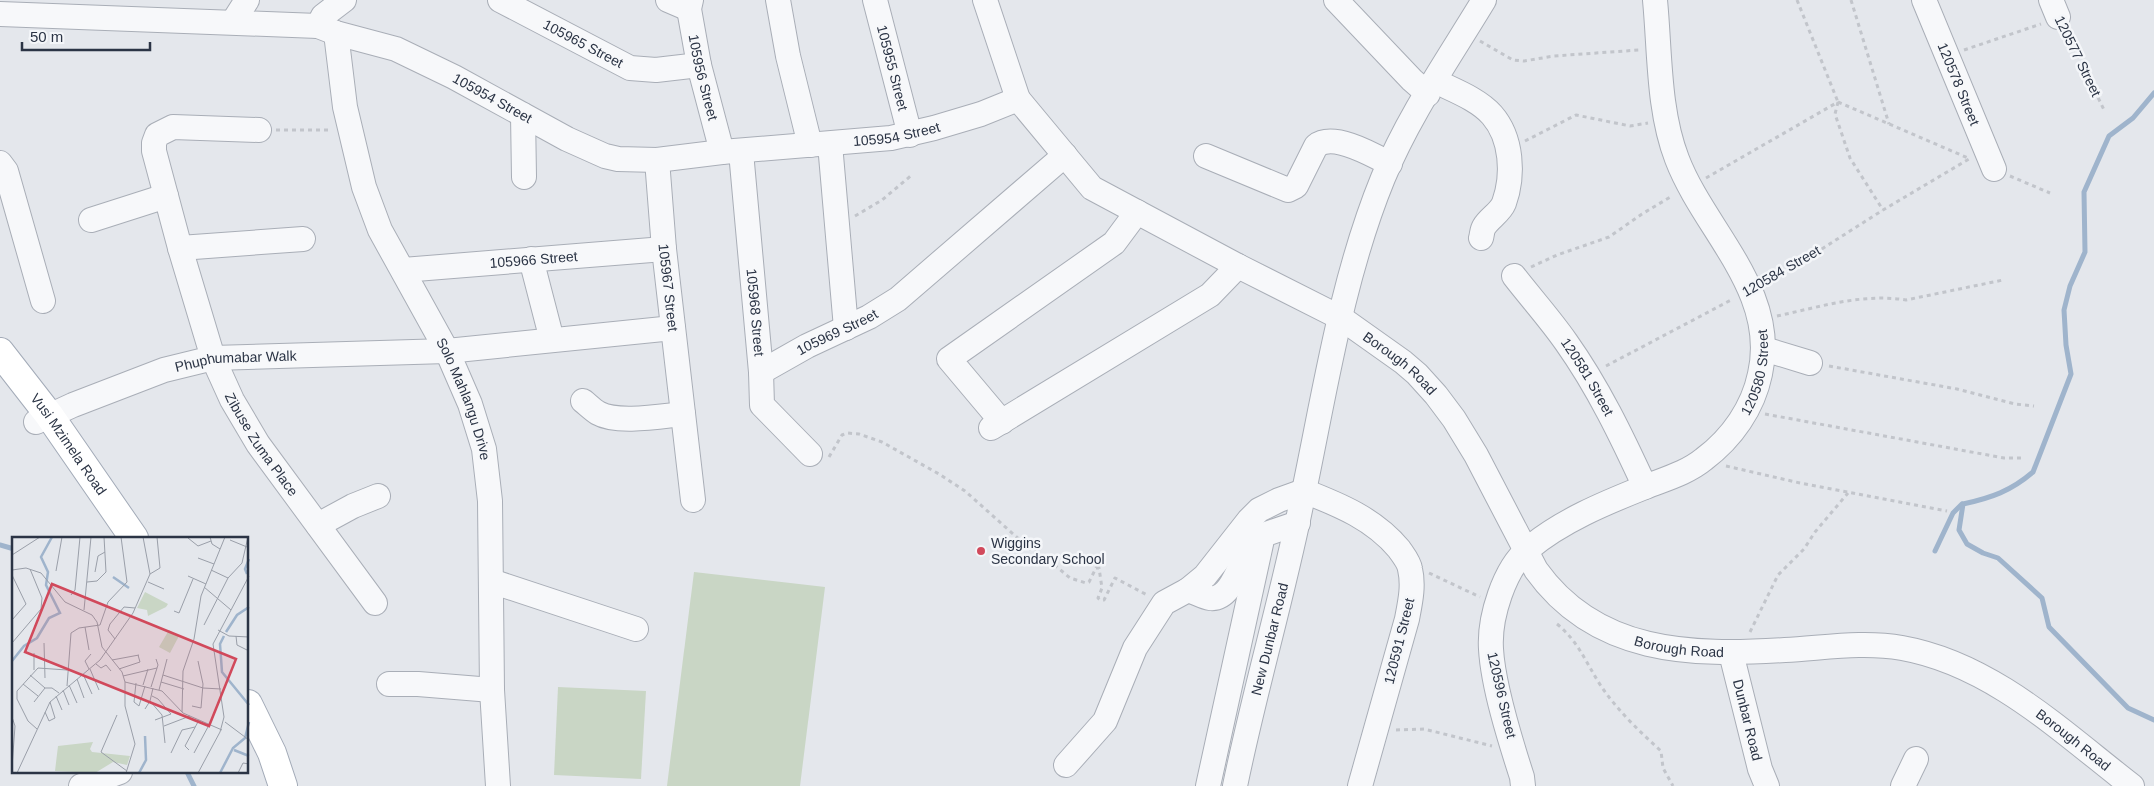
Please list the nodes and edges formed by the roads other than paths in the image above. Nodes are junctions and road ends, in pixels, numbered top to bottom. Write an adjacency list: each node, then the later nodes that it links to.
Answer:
1 (247, 0): 14 (street)
2 (344, 0): 15 (street)
3 (500, 0): 16 (street, 105965 Street)
4 (778, 0): 22 (street)
5 (875, 0): 21 (street, 105955 Street)
6 (985, 0): 18 (street)
7 (1336, 0): 17 (street)
8 (1655, 0): 47 (street, 120580 Street)
9 (1924, 0): 29 (street, 120578 Street)
10 (683, 3): 16 (street, 105956 Street)
11 (4, 9): 12 (street, 105954 Street)
12 (131, 9): 14 (street, 105954 Street)
13 (1472, 11): 17 (street, New Dunbar Road)
14 (233, 22): 15 (street, 105954 Street)
15 (327, 30): 19 (street, 105954 Street); 40 (street, Solo Mahlangu Drive)
16 (699, 65): 23 (street, 105956 Street)
17 (1431, 88): 28 (street, New Dunbar Road); 34 (street)
18 (1018, 99): 21 (street, 105954 Street); 24 (street, Borough Road)
19 (523, 115): 26 (street, 105954 Street); 30 (street)
20 (259, 130): 31 (street, Zibuse Zuma Place)
21 (910, 135): 22 (street, 105954 Street)
22 (820, 145): 23 (street, 105954 Street); 45 (street)
23 (732, 152): 26 (street, 105954 Street); 52 (street, 105968 Street)
24 (1065, 155): 32 (street, Borough Road); 45 (street, 105969 Street)
25 (1206, 156): 28 (street)
26 (657, 160): 37 (street, 105967 Street)
27 (0, 163): 42 (street)
28 (1390, 164): 43 (street, New Dunbar Road)
29 (1994, 169)
30 (524, 176)
31 (166, 196): 33 (street); 36 (street, Zibuse Zuma Place)
32 (1138, 212): 39 (street, Borough Road); 39 (street)
33 (91, 220)
34 (1481, 238)
35 (303, 239): 36 (street)
36 (180, 248): 50 (street, Zibuse Zuma Place)
37 (664, 248): 38 (street, 105966 Street); 44 (street, 105967 Street)
38 (531, 259): 40 (street, 105966 Street); 46 (street)
39 (1238, 266): 43 (street, Borough Road)
40 (403, 270): 48 (street, Solo Mahlangu Drive)
41 (1514, 276): 58 (street, 120581 Street)
42 (43, 301)
43 (1341, 318): 59 (street, New Dunbar Road); 67 (street, Borough Road)
44 (673, 328): 46 (street); 55 (street, 105967 Street)
45 (846, 328): 52 (street, 105969 Street)
46 (552, 340): 48 (street)
47 (1764, 350): 51 (street); 58 (street, 120580 Street)
48 (447, 351): 50 (street, Phuphumabar Walk); 68 (street, Solo Mahlangu Drive)
49 (0, 352): 56 (main road, Vusi Mzimela Road)
50 (213, 358): 56 (street, Phuphumabar Walk); 63 (street, Zibuse Zuma Place)
51 (1810, 363)
52 (761, 372): 57 (street, 105968 Street)
53 (0, 377): 56 (main road, Vusi Mzimela Road)
54 (583, 401): 55 (street)
55 (683, 414): 61 (street, 105967 Street)
56 (42, 418): 65 (main road, Vusi Mzimela Road); 66 (main road, Vusi Mzimela Road)
57 (810, 454)
58 (1645, 487): 67 (street, 120580 Street)
59 (1304, 491): 62 (street, New Dunbar Road); 69 (street); 87 (street, 120591 Street)
60 (378, 496): 63 (street)
61 (693, 500)
62 (1298, 522): 64 (street); 86 (street, New Dunbar Road)
63 (318, 525): 70 (street, Zibuse Zuma Place)
64 (1263, 535): 69 (street); 85 (street)
65 (115, 537)
66 (133, 537)
67 (1526, 551): 72 (street, Borough Road); 80 (street, 120596 Street)
68 (491, 581): 71 (street); 74 (street, Solo Mahlangu Drive)
69 (1188, 590): 78 (street)
70 (375, 603)
71 (636, 629)
72 (1738, 652): 88 (street, Dunbar Road); 90 (street, Borough Road)
73 (389, 684): 74 (street)
74 (492, 690): 84 (street, Solo Mahlangu Drive)
75 (249, 706): 83 (main road)
76 (249, 746): 82 (main road)
77 (1916, 759): 89 (street)
78 (1066, 765)
79 (114, 774): 81 (street)
80 (1529, 783)
81 (81, 786)
82 (266, 786)
83 (283, 786)
84 (498, 786)
85 (1208, 786)
86 (1235, 786)
87 (1360, 786)
88 (1767, 786)
89 (1903, 786)
90 (2132, 786)

